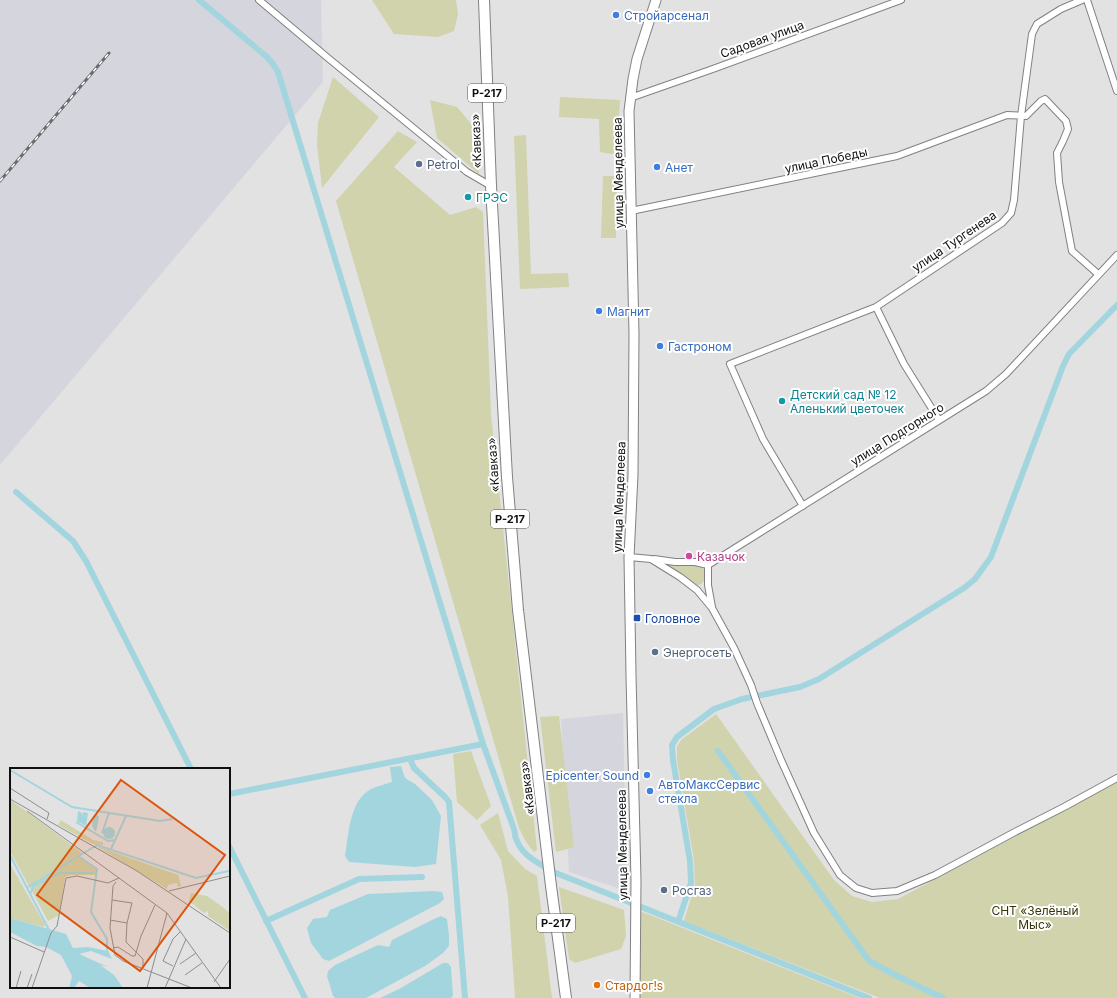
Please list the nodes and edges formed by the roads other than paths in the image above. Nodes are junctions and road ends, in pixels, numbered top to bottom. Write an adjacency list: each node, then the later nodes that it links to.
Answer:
1 (259, 0): 10 (street)
2 (484, 0): 10 (highway, «Кавказ» / Р-217)
3 (656, 0): 8 (main road, улица Менделеева)
4 (901, 0): 8 (street, Садовая улица)
5 (1082, 0): 9 (street, улица Тургенева)
6 (1086, 0): 7 (street)
7 (1117, 91)
8 (630, 98): 11 (main road, улица Менделеева)
9 (1021, 116): 11 (street, улица Победы); 13 (street); 14 (street, улица Тургенева)
10 (491, 186): 22 (highway, «Кавказ» / Р-217)
11 (631, 211): 17 (main road, улица Менделеева)
12 (1117, 255): 13 (street, улица Подгорного)
13 (1098, 274): 15 (street, улица Подгорного)
14 (876, 307): 15 (street); 16 (street, улица Тургенева)
15 (938, 420): 16 (street, улица Подгорного)
16 (803, 506): 19 (street, улица Подгорного)
17 (629, 557): 18 (street); 23 (main road, улица Менделеева)
18 (651, 558): 19 (street); 20 (street)
19 (708, 565): 20 (street)
20 (712, 608): 21 (street)
21 (1117, 778)
22 (566, 998)
23 (635, 998)

